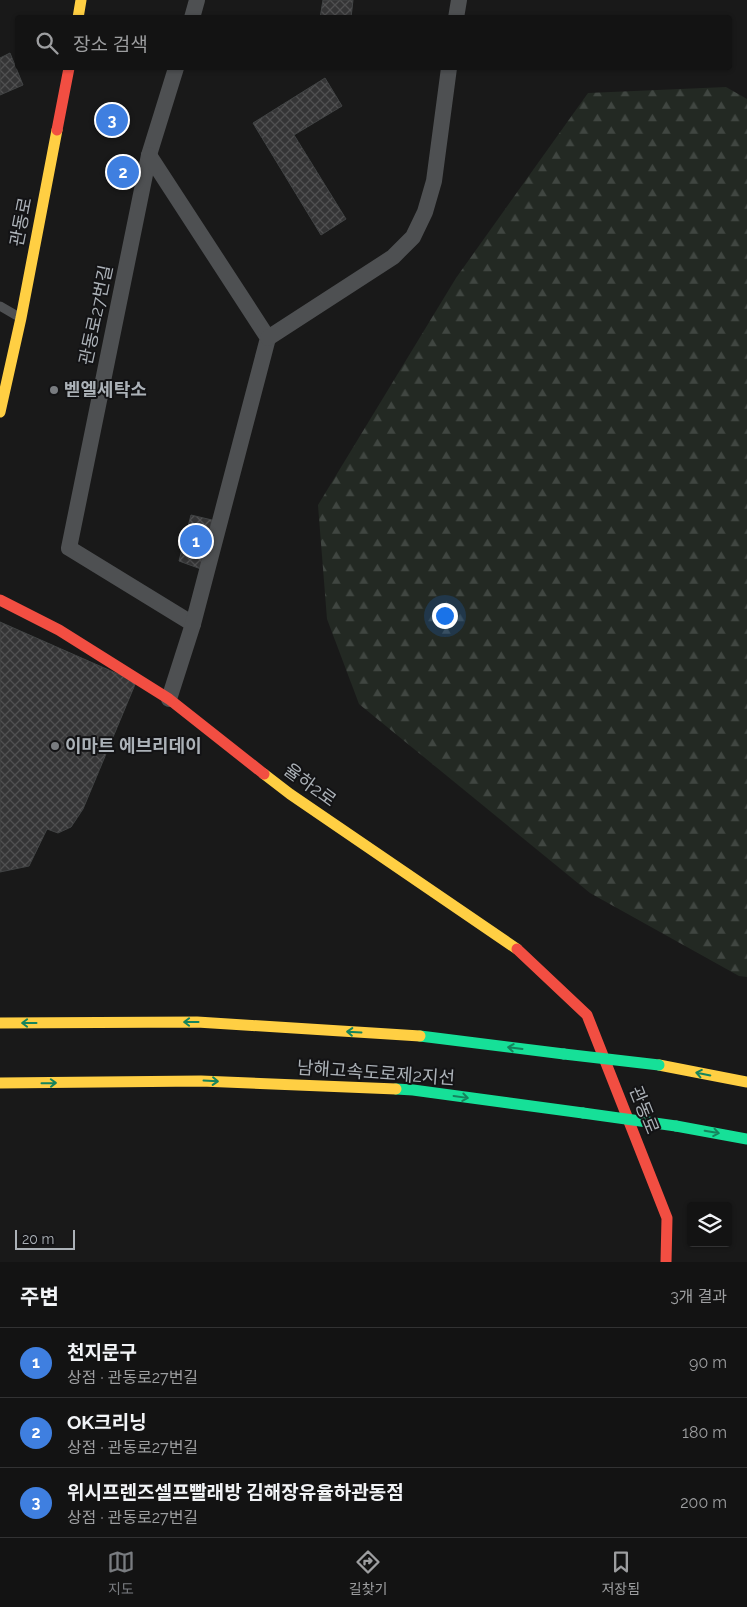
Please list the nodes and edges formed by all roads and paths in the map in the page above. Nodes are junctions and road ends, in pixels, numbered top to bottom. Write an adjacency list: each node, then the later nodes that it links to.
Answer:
1 (82, 0): 4 (main road)
2 (197, 0): 5 (street)
3 (459, 0): 6 (street)
4 (79, 15)
5 (193, 15)
6 (456, 15)
7 (68, 70): 12 (main road, 관동로)
8 (175, 70): 10 (street, 관동로27번길)
9 (450, 70): 13 (street)
10 (149, 155): 13 (street); 16 (street, 관동로27번길)
11 (0, 306): 12 (lane)
12 (21, 318): 14 (main road, 관동로)
13 (268, 338): 16 (street)
14 (0, 412)
15 (0, 600): 17 (main road, 율하2로)
16 (193, 624): 17 (street)
17 (169, 699): 18 (main road, 율하2로)
18 (587, 1015): 23 (main road, 관동로)
19 (0, 1023): 20 (main road, one-way to 19, bridge)
20 (747, 1082)
21 (0, 1083): 22 (main road, 남해고속도로제2지선, one-way to 22, bridge)
22 (747, 1139)
23 (666, 1262)

